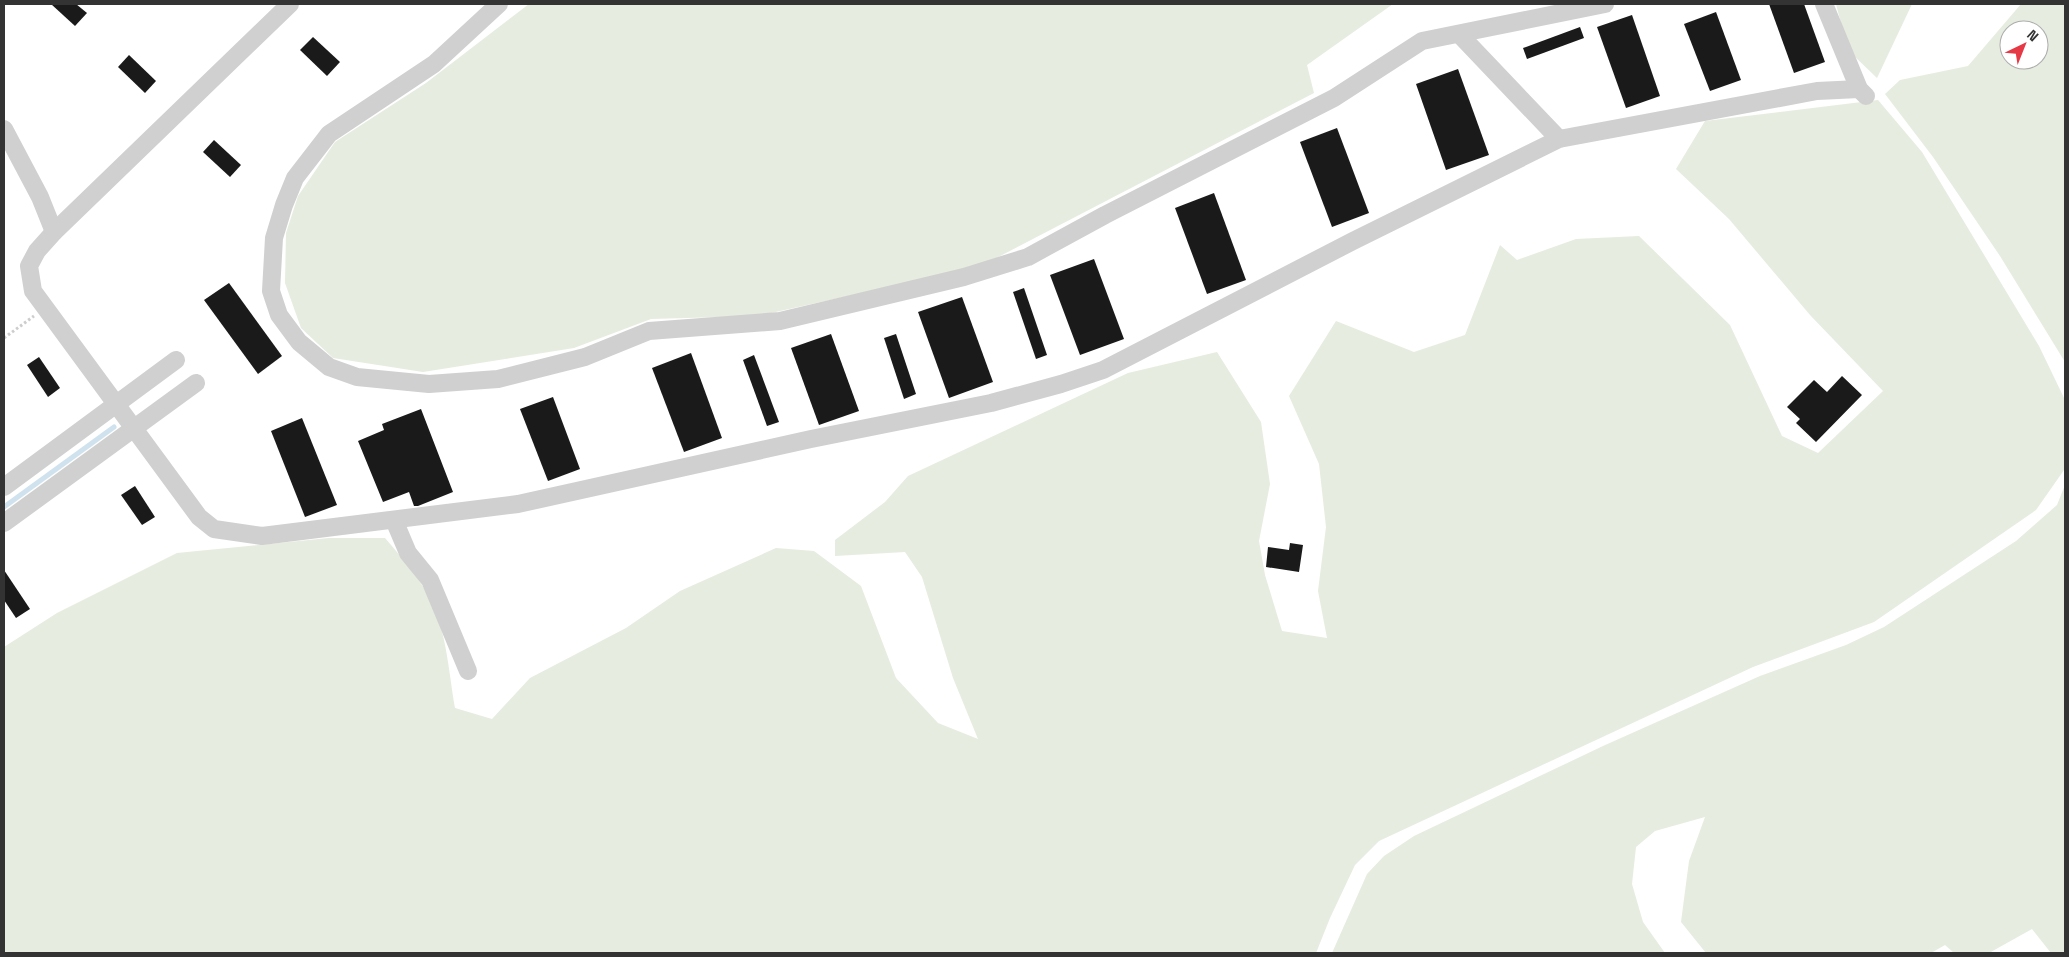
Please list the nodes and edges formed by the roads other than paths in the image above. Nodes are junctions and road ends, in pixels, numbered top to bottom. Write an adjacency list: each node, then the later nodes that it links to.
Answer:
1 (290, 4): 8 (street)
2 (500, 4): 5 (street)
3 (1605, 4): 5 (street)
4 (1824, 4): 7 (street)
5 (1460, 35): 7 (street)
6 (4, 129): 8 (street)
7 (1560, 139): 14 (street)
8 (54, 232): 11 (street)
9 (176, 360): 11 (street)
10 (196, 383): 12 (street)
11 (117, 404): 12 (street); 13 (street)
12 (134, 428): 14 (street); 15 (street)
13 (4, 487)
14 (394, 520): 16 (street)
15 (4, 523)
16 (468, 670)

